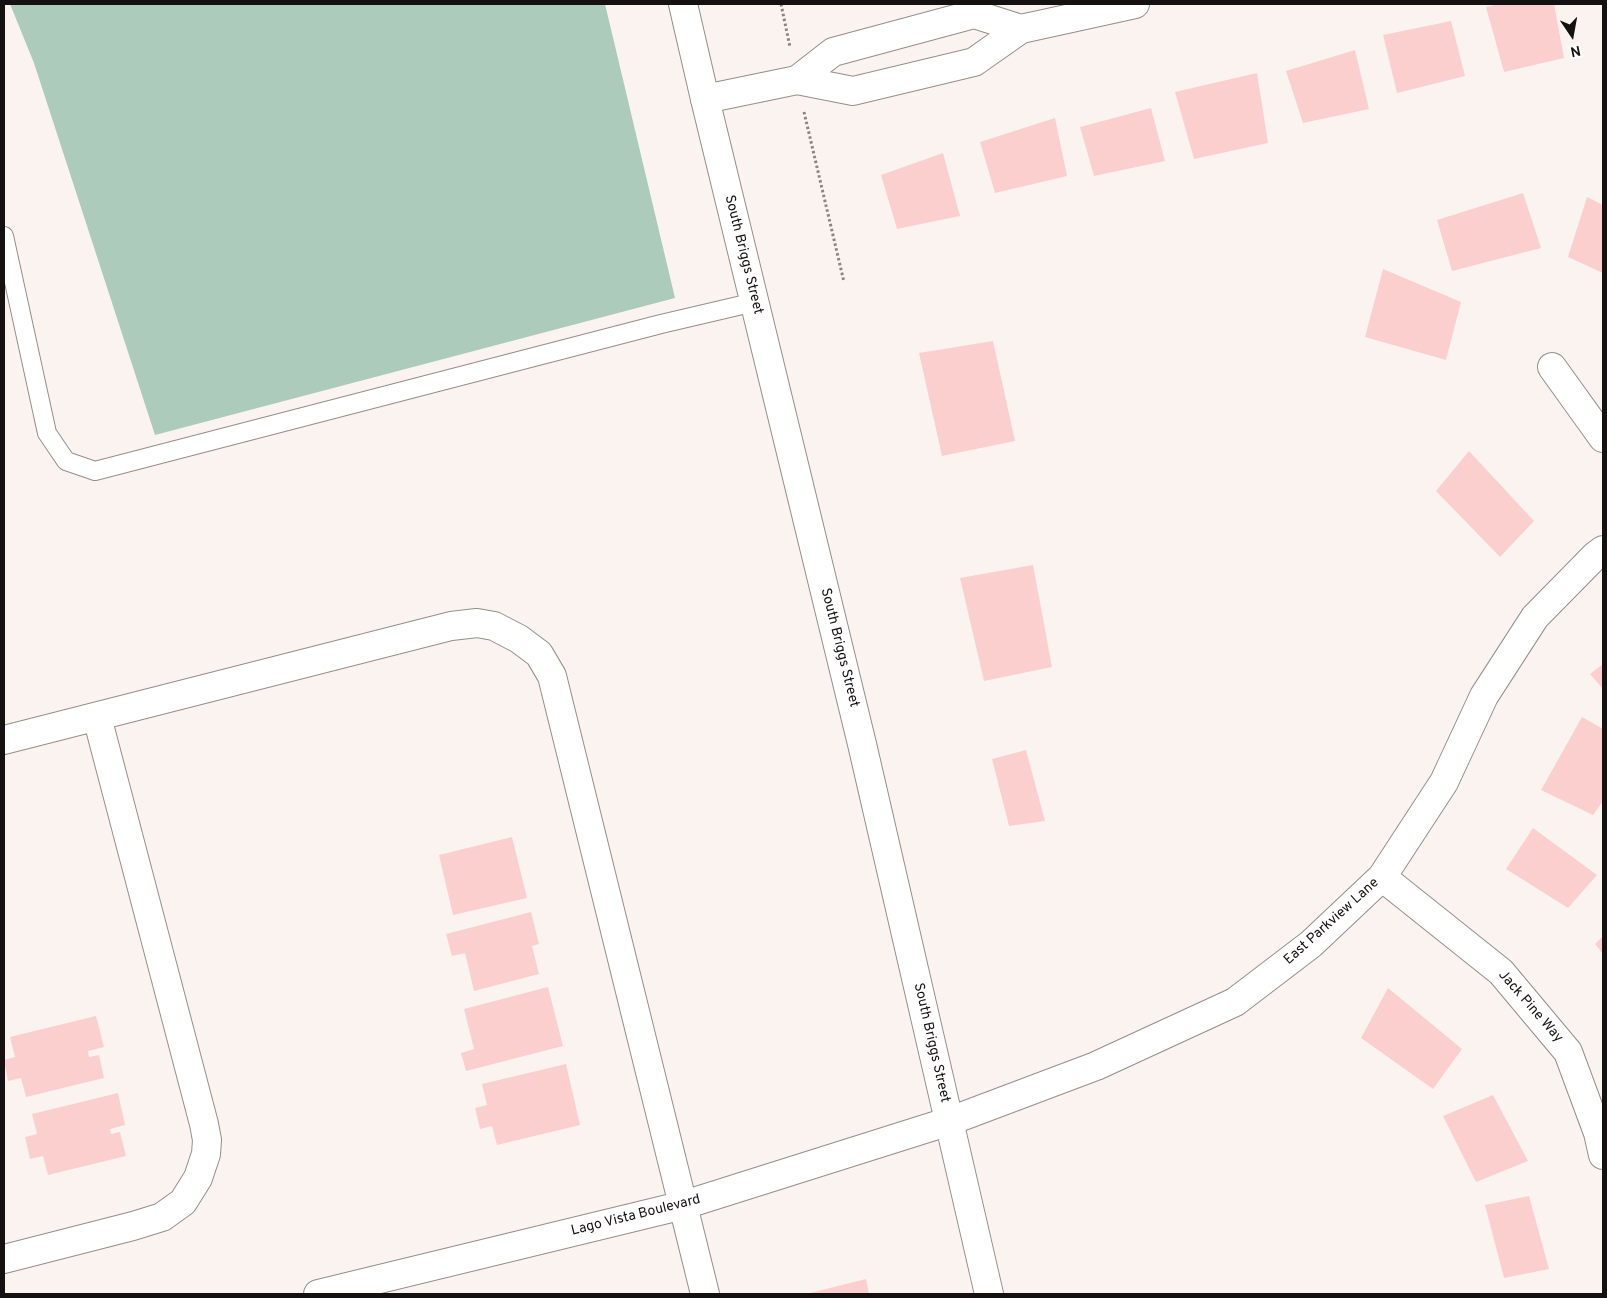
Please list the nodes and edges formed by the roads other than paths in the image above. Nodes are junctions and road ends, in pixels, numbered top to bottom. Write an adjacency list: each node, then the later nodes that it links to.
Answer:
1 (683, 4): 5 (street, South Briggs Street)
2 (1135, 4): 3 (street)
3 (1018, 17): 4 (street); 4 (street)
4 (797, 80): 5 (street)
5 (704, 99): 7 (street, South Briggs Street)
6 (4, 236): 7 (lane)
7 (755, 302): 14 (street, South Briggs Street)
8 (1552, 367): 9 (street)
9 (1603, 438)
10 (1603, 550): 13 (street, East Parkview Lane)
11 (97, 716): 12 (street); 16 (street); 17 (street)
12 (4, 740)
13 (1382, 876): 14 (street, East Parkview Lane); 15 (street, Jack Pine Way)
14 (950, 1121): 16 (street, Lago Vista Boulevard); 20 (street, South Briggs Street)
15 (1603, 1155)
16 (684, 1205): 18 (street, Lago Vista Boulevard); 19 (street)
17 (4, 1259)
18 (318, 1294)
19 (705, 1294)
20 (989, 1294)

